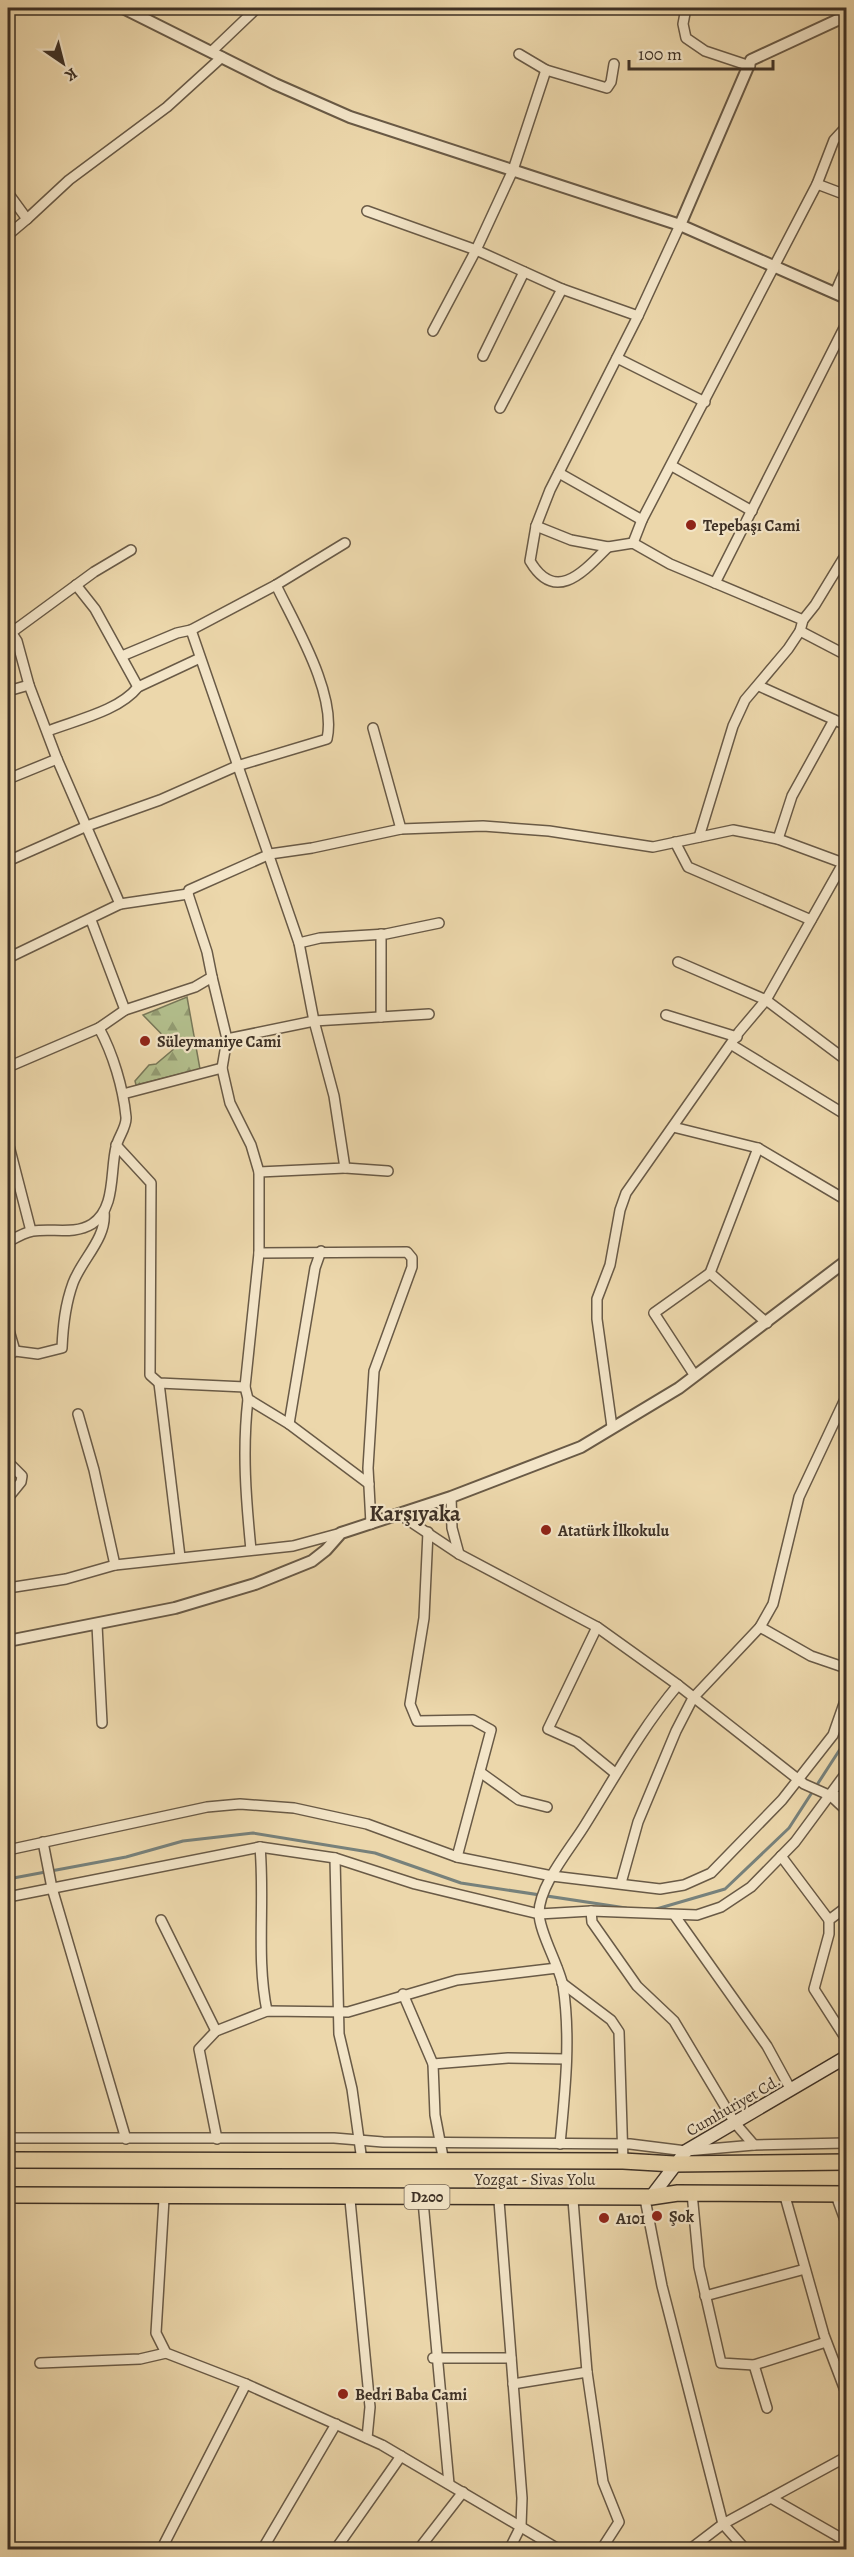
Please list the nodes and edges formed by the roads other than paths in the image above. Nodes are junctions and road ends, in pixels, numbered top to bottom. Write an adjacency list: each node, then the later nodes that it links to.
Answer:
1 (123, 8): 5 (street)
2 (257, 8): 5 (street)
3 (686, 8): 9 (street)
4 (846, 16): 9 (street)
5 (211, 52): 7 (street)
6 (519, 54): 10 (street)
7 (222, 57): 12 (street); 17 (street)
8 (614, 64): 10 (street)
9 (750, 66): 18 (street)
10 (546, 70): 12 (street)
11 (846, 127): 13 (street)
12 (513, 170): 18 (street); 20 (street)
13 (817, 184): 15 (street); 21 (street)
14 (8, 193): 17 (street)
15 (846, 195)
16 (367, 211): 20 (street)
17 (27, 219): 19 (street)
18 (680, 225): 21 (street); 27 (street)
19 (8, 235)
20 (476, 250): 23 (street); 29 (street)
21 (775, 266): 25 (street); 32 (street)
22 (846, 268): 25 (street)
23 (524, 272): 24 (street); 30 (street)
24 (562, 289): 27 (street); 33 (street)
25 (835, 293): 26 (street)
26 (846, 298)
27 (638, 316): 31 (street)
28 (846, 324): 36 (street)
29 (433, 331)
30 (483, 356)
31 (617, 358): 32 (street); 35 (street)
32 (705, 402): 34 (street)
33 (500, 408)
34 (672, 466): 36 (street); 37 (street)
35 (559, 473): 37 (street); 38 (street)
36 (752, 511): 44 (street)
37 (642, 520): 40 (street)
38 (536, 526): 41 (street); 41 (street)
39 (345, 543): 46 (street)
40 (633, 543): 41 (street); 44 (street)
41 (608, 547)
42 (130, 550): 45 (street)
43 (846, 554): 47 (street)
44 (715, 583): 47 (street)
45 (76, 585): 50 (street); 52 (street)
46 (276, 585): 48 (street); 63 (street)
47 (803, 620): 49 (street)
48 (191, 630): 52 (street); 53 (street)
49 (800, 631): 51 (street); 55 (street)
50 (9, 633): 54 (street)
51 (846, 655)
52 (122, 656): 56 (street)
53 (200, 658): 56 (street); 63 (street)
54 (29, 685): 57 (street); 61 (street)
55 (759, 686): 58 (street); 67 (street)
56 (138, 687): 61 (street)
57 (8, 692)
58 (834, 720): 59 (street); 68 (street)
59 (846, 725)
60 (373, 728): 66 (street)
61 (48, 730): 62 (street)
62 (57, 759): 64 (street); 65 (street)
63 (237, 766): 65 (street); 70 (street)
64 (8, 779)
65 (87, 826): 71 (street); 74 (street)
66 (401, 829): 69 (street); 70 (street)
67 (699, 837): 68 (street); 69 (street)
68 (778, 839): 72 (street)
69 (675, 842): 76 (street)
70 (270, 854): 73 (street); 79 (street)
71 (8, 861)
72 (845, 861): 76 (street)
73 (188, 894): 74 (street); 82 (street)
74 (120, 904): 75 (street)
75 (91, 920): 80 (street); 84 (street)
76 (811, 920): 83 (street)
77 (439, 923): 78 (street)
78 (381, 934): 79 (street); 87 (street)
79 (299, 943): 88 (street)
80 (8, 958)
81 (678, 962): 83 (street)
82 (212, 977): 84 (street); 90 (street)
83 (766, 1000): 91 (street); 92 (street)
84 (125, 1010): 89 (street)
85 (429, 1014): 87 (street)
86 (666, 1015): 91 (street)
87 (381, 1017): 88 (street)
88 (314, 1021): 90 (street); 101 (street)
89 (99, 1028): 93 (street); 95 (street)
90 (227, 1039): 94 (street)
91 (734, 1041): 96 (street); 97 (street)
92 (846, 1060)
93 (8, 1067)
94 (222, 1068): 95 (street); 103 (street)
95 (123, 1094): 99 (street)
96 (846, 1115)
97 (673, 1127): 100 (street); 122 (street)
98 (8, 1142): 106 (street)
99 (116, 1145): 105 (street); 116 (street)
100 (758, 1148): 104 (street); 111 (street)
101 (345, 1168): 102 (street); 103 (street)
102 (388, 1171)
103 (259, 1172): 109 (street)
104 (846, 1200)
105 (104, 1212): 106 (street); 114 (street)
106 (31, 1231): 107 (street)
107 (8, 1242)
108 (321, 1251): 109 (street); 121 (street); 124 (street)
109 (260, 1253): 117 (street)
110 (846, 1261): 112 (street)
111 (710, 1273): 112 (street); 115 (street)
112 (767, 1323): 115 (street)
113 (8, 1327): 114 (street)
114 (11, 1354)
115 (695, 1376): 122 (street)
116 (159, 1383): 117 (street); 133 (street)
117 (245, 1387): 119 (street)
118 (846, 1397): 138 (street)
119 (248, 1399): 121 (street); 131 (street)
120 (78, 1414): 134 (street)
121 (289, 1424): 124 (street)
122 (612, 1427): 125 (street)
123 (8, 1462): 126 (street)
124 (369, 1484): 128 (street)
125 (451, 1497): 127 (street); 132 (street)
126 (8, 1498)
127 (399, 1514): 128 (street); 129 (street)
128 (371, 1524): 130 (street)
129 (428, 1532): 132 (street); 145 (street)
130 (341, 1533): 131 (street); 136 (street)
131 (251, 1550): 133 (street)
132 (459, 1554): 137 (street)
133 (180, 1557): 134 (street)
134 (115, 1565): 135 (street)
135 (8, 1588)
136 (97, 1625): 139 (street); 144 (street)
137 (597, 1627): 141 (street); 146 (street)
138 (760, 1627): 140 (street); 142 (street)
139 (8, 1641)
140 (846, 1668)
141 (678, 1685): 142 (street); 146 (street)
142 (693, 1698): 148 (street); 160 (street)
143 (846, 1698): 148 (street)
144 (102, 1723)
145 (480, 1772): 151 (street); 157 (street)
146 (615, 1773): 159 (street)
147 (846, 1773): 149 (street)
148 (802, 1781): 149 (street); 160 (street)
149 (831, 1796): 150 (street); 152 (street); 156 (street)
150 (846, 1797)
151 (548, 1807)
152 (846, 1810)
153 (44, 1847): 155 (street); 157 (street); 161 (street)
154 (260, 1847): 158 (street); 161 (street); 172 (street)
155 (8, 1850)
156 (781, 1856): 166 (street); 168 (street)
157 (457, 1857): 159 (street)
158 (334, 1858): 165 (street); 173 (street)
159 (551, 1879): 160 (street); 165 (street)
160 (621, 1883)
161 (52, 1888): 162 (street); 182 (street)
162 (8, 1897)
163 (591, 1911): 165 (street); 166 (street); 180 (street)
164 (846, 1911): 168 (street)
165 (539, 1914): 169 (street)
166 (675, 1916): 179 (street)
167 (161, 1920): 174 (street)
168 (829, 1920): 175 (street)
169 (557, 1968): 170 (street); 171 (street)
170 (562, 1983): 177 (street); 188 (street)
171 (403, 1994): 173 (street); 178 (street)
172 (267, 2011): 173 (street); 174 (street)
173 (339, 2013): 184 (street)
174 (216, 2031): 183 (street)
175 (846, 2039)
176 (846, 2057): 179 (main road, Cumhuriyet Cd.)
177 (566, 2059): 178 (street); 187 (street)
178 (433, 2064): 185 (street)
179 (791, 2090): 180 (main road, Cumhuriyet Cd.)
180 (735, 2123): 189 (street); 190 (main road, Cumhuriyet Cd.)
181 (8, 2138): 182 (street)
182 (126, 2139): 183 (street)
183 (217, 2139): 184 (street)
184 (359, 2140): 185 (street); 192 (street)
185 (441, 2142): 187 (street); 194 (street)
186 (846, 2143): 189 (street)
187 (560, 2144): 188 (street)
188 (623, 2144): 190 (street); 193 (street)
189 (754, 2145): 190 (street)
190 (686, 2151): 196 (main road, Cumhuriyet Cd.)
191 (8, 2160): 192 (highway, Yozgat - Sivas Yolu / D200)
192 (362, 2161): 194 (highway, Yozgat - Sivas Yolu / D200)
193 (623, 2161): 194 (highway, Yozgat - Sivas Yolu / D200); 196 (highway, Yozgat - Sivas Yolu / D200)
194 (444, 2162)
195 (846, 2162): 196 (highway, Yozgat - Sivas Yolu / D200)
196 (674, 2164): 199 (main road, Cumhuriyet Cd.)
197 (8, 2195): 199 (highway, Yozgat - Sivas Yolu / D200)
198 (692, 2196): 199 (highway, Yozgat - Sivas Yolu / D200); 200 (highway, Yozgat - Sivas Yolu / D200); 205 (street); 210 (street)
199 (648, 2198): 204 (street); 229 (street)
200 (844, 2198): 205 (street); 208 (street)
201 (8, 2199): 202 (street)
202 (164, 2199): 203 (street); 212 (street)
203 (350, 2200): 206 (street); 223 (street)
204 (573, 2200): 207 (street); 217 (street)
205 (786, 2200): 209 (street)
206 (423, 2201): 207 (street); 213 (street)
207 (499, 2201): 214 (street)
208 (846, 2223)
209 (805, 2269): 210 (street); 211 (street)
210 (705, 2296): 216 (street)
211 (826, 2342): 216 (street); 220 (street)
212 (166, 2354): 215 (street); 218 (street)
213 (436, 2358): 214 (street); 226 (street)
214 (511, 2358): 219 (street)
215 (40, 2363)
216 (754, 2365): 221 (street)
217 (587, 2372): 219 (street); 238 (street)
218 (246, 2384): 222 (street); 232 (street)
219 (513, 2384): 230 (street)
220 (846, 2393)
221 (767, 2408)
222 (336, 2424): 223 (street); 233 (street)
223 (367, 2438): 224 (street)
224 (401, 2456): 226 (street); 234 (street)
225 (846, 2457): 228 (street)
226 (449, 2484): 227 (street)
227 (463, 2492): 230 (street); 235 (street)
228 (771, 2498): 229 (street); 231 (street)
229 (723, 2524): 239 (street); 240 (street)
230 (521, 2526): 236 (street); 237 (street)
231 (846, 2541)
232 (161, 2550)
233 (262, 2550)
234 (335, 2550)
235 (418, 2550)
236 (509, 2550)
237 (560, 2550)
238 (601, 2550)
239 (689, 2550)
240 (746, 2550)

